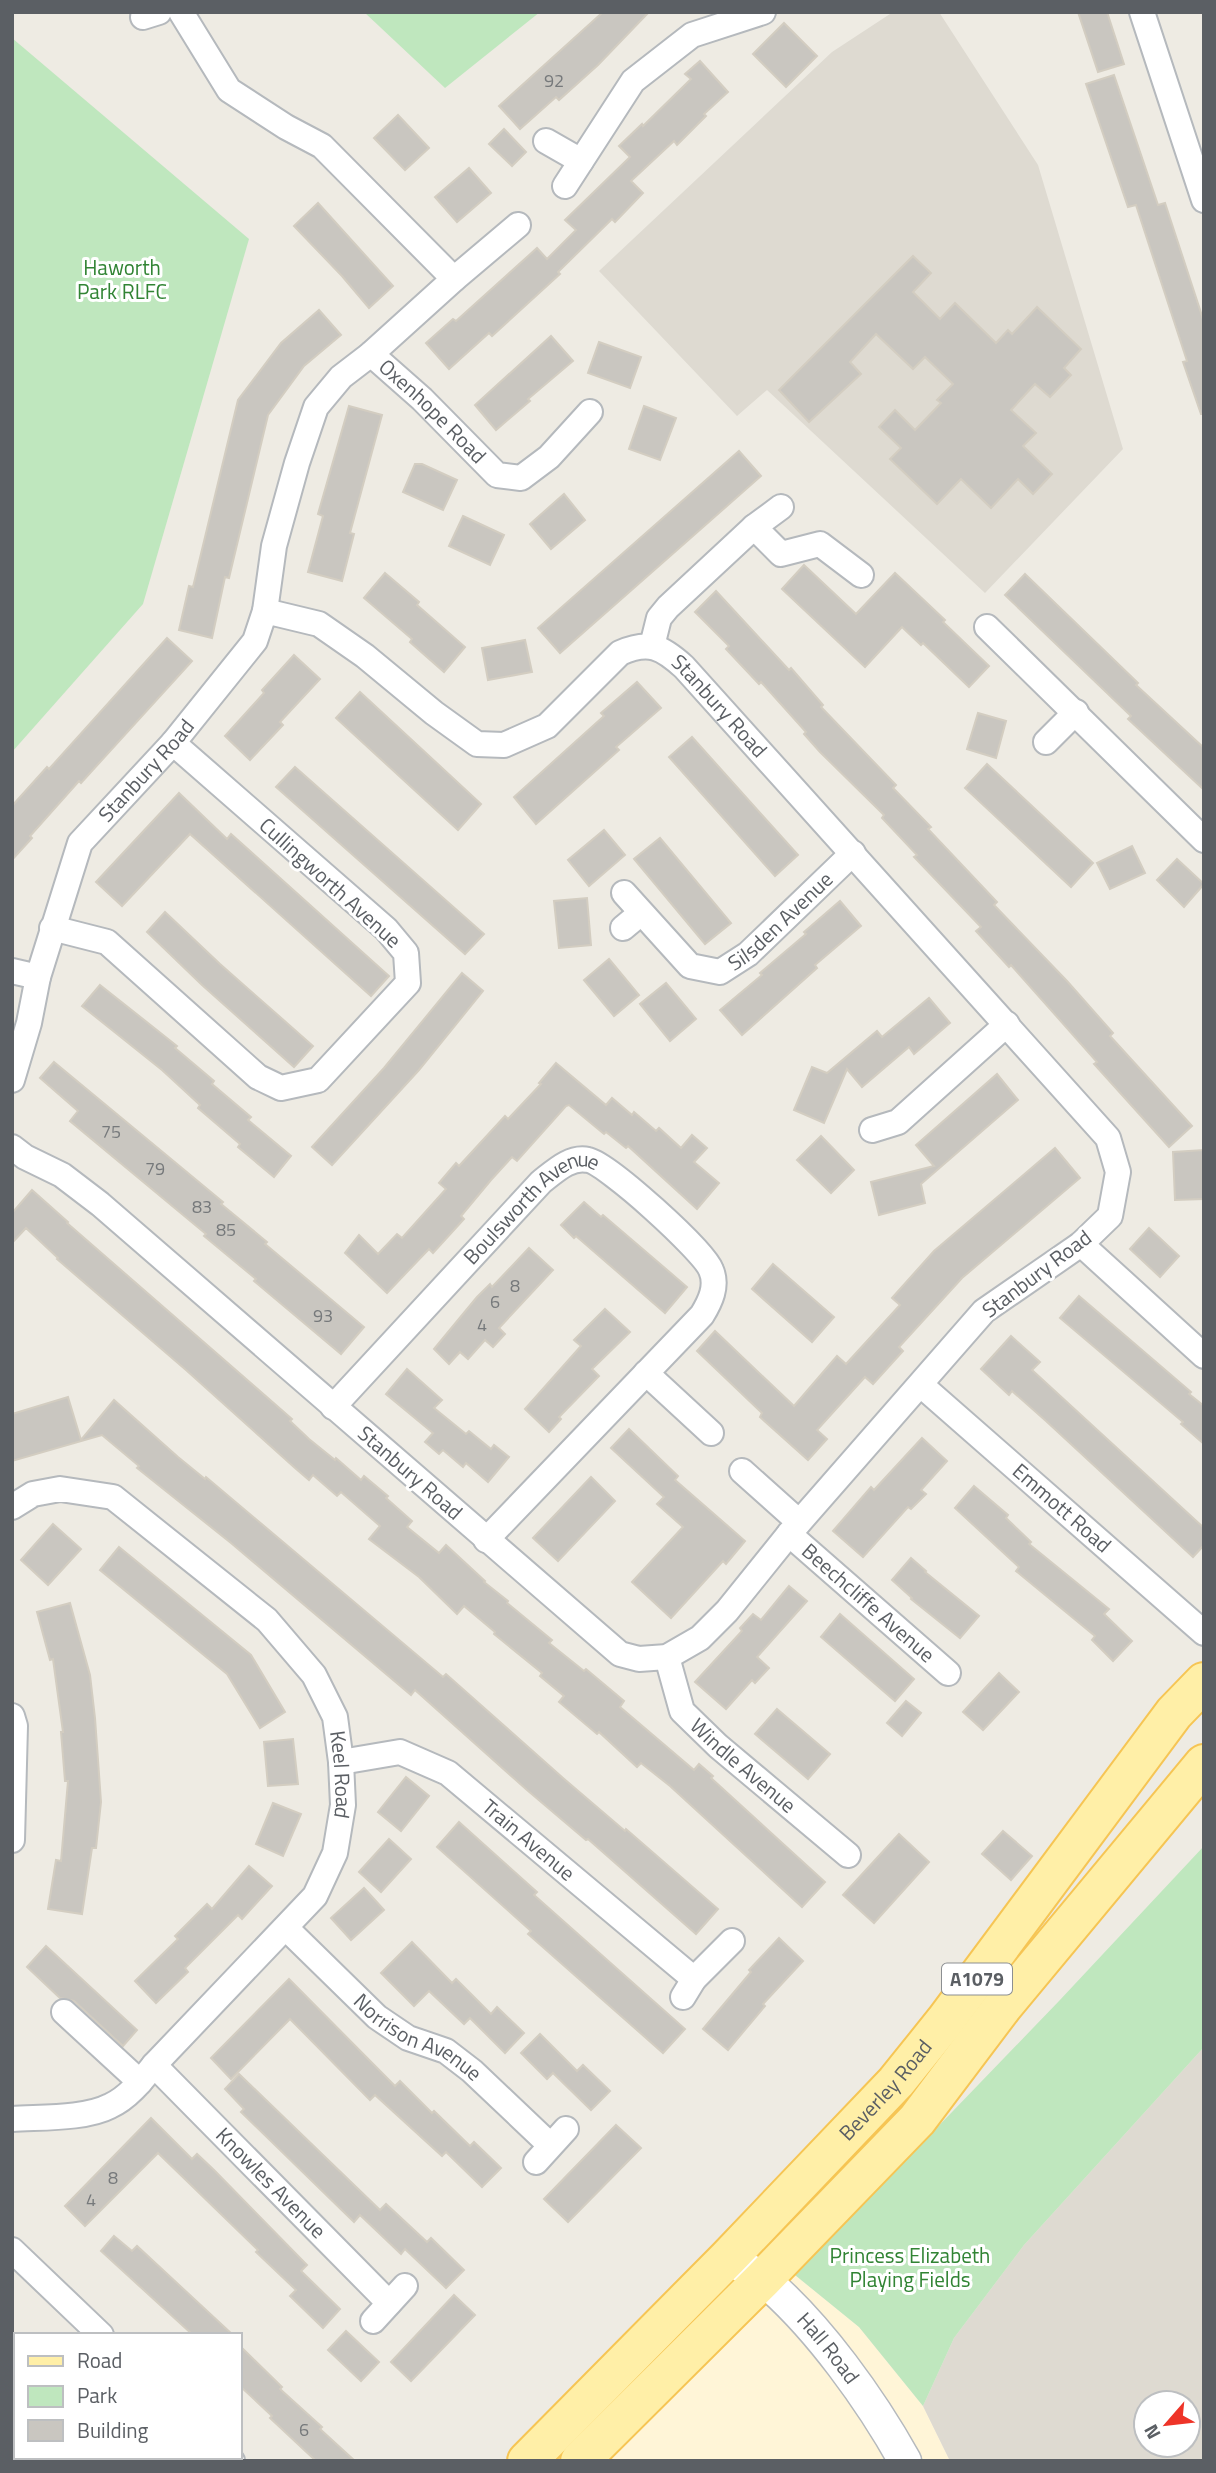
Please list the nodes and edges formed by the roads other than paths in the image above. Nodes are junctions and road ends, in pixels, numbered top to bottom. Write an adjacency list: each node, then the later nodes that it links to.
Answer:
1 (181, 12): 9 (street)
2 (763, 12): 5 (street)
3 (1142, 12): 7 (street)
4 (546, 141): 5 (street)
5 (581, 161): 6 (street)
6 (565, 186)
7 (1204, 200)
8 (518, 225): 9 (street, Oxenhope Road)
9 (454, 279): 10 (street, Oxenhope Road)
10 (371, 354): 11 (street, Oxenhope Road); 15 (street, Oxenhope Road)
11 (590, 412)
12 (781, 507): 13 (street)
13 (754, 527): 14 (street); 17 (street)
14 (860, 575)
15 (265, 611): 17 (street, Stanbury Road); 20 (street, Stanbury Road)
16 (988, 627): 18 (street)
17 (652, 646): 22 (street, Stanbury Road)
18 (1076, 712): 19 (street); 21 (street)
19 (1046, 741)
20 (173, 743): 24 (street, Stanbury Road); 24 (street, Cullingworth Avenue)
21 (1204, 840)
22 (853, 853): 23 (street, Silsden Avenue); 27 (street, Stanbury Road)
23 (624, 893)
24 (52, 928): 26 (street, Stanbury Road)
25 (12, 971): 26 (street)
26 (38, 977): 28 (street, Stanbury Road)
27 (1007, 1024): 29 (street); 31 (street, Stanbury Road)
28 (12, 1080)
29 (872, 1130)
30 (12, 1147): 35 (street, Stanbury Road)
31 (1081, 1244): 32 (street); 34 (street, Stanbury Road)
32 (1204, 1356)
33 (646, 1373): 35 (street, Boulsworth Avenue); 36 (street); 40 (street, Boulsworth Avenue)
34 (921, 1385): 39 (street, Stanbury Road); 41 (street, Emmott Road)
35 (333, 1407): 40 (street, Stanbury Road)
36 (711, 1433)
37 (743, 1471): 39 (street)
38 (12, 1507): 46 (street, Keel Road)
39 (794, 1528): 42 (street, Stanbury Road); 43 (street, Beechcliffe Avenue)
40 (486, 1540): 42 (street, Stanbury Road)
41 (1204, 1633)
42 (667, 1657): 49 (street, Windle Avenue)
43 (947, 1675)
44 (1204, 1682): 57 (main road, Beverley Road / A1079)
45 (12, 1716): 48 (street)
46 (341, 1762): 50 (street, Keel Road); 51 (street, Train Avenue)
47 (1204, 1764): 58 (main road, Beverley Road / A1079)
48 (12, 1840)
49 (848, 1855)
50 (286, 1928): 53 (street, Keel Road); 55 (street, Norrison Avenue)
51 (732, 1941)
52 (64, 2012): 53 (street, Knowles Avenue)
53 (147, 2073): 54 (street, Keel Road); 59 (street, Knowles Avenue)
54 (12, 2119)
55 (551, 2145)
56 (12, 2250): 60 (street)
57 (728, 2258): 58 (street, Hall Road); 61 (main road, Beverley Road / A1079)
58 (763, 2279): 62 (main road, Beverley Road / A1079); 63 (street, Hall Road)
59 (389, 2303)
60 (99, 2333)
61 (527, 2461)
62 (580, 2461)
63 (905, 2461)

